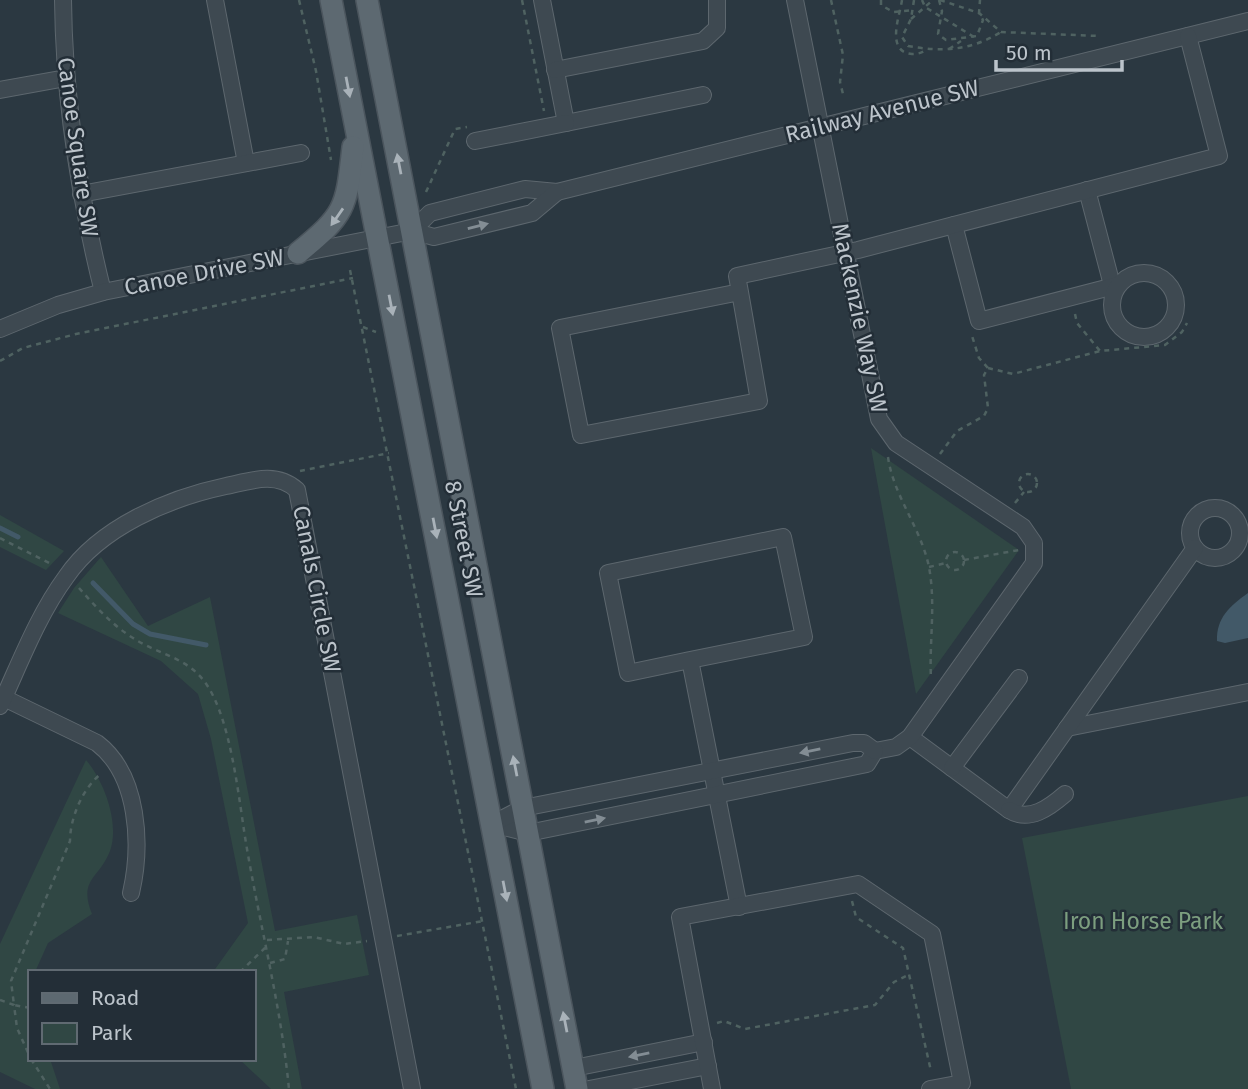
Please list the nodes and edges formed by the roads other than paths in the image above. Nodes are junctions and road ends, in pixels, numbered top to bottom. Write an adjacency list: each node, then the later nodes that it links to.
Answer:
1 (63, 0): 11 (street, Canoe Square SW)
2 (215, 0): 19 (street)
3 (331, 0): 15 (main road, 8 Street SW, one-way to 15)
4 (367, 0): 24 (main road, 8 Street SW, one-way to 4)
5 (542, 0): 10 (street)
6 (717, 0): 10 (street)
7 (795, 0): 16 (street, Mackenzie Way SW)
8 (1248, 21): 9 (street, Railway Avenue SW)
9 (1188, 36): 16 (street, Railway Avenue SW); 20 (street)
10 (555, 70): 14 (street)
11 (66, 78): 12 (street); 22 (street, Canoe Square SW)
12 (0, 90)
13 (703, 95): 14 (street)
14 (566, 122): 17 (street)
15 (355, 127): 25 (main road, 8 Street SW); 26 (main road, one-way to 26)
16 (821, 127): 21 (street, Railway Avenue SW); 27 (street, Mackenzie Way SW)
17 (471, 134)
18 (301, 153): 19 (street)
19 (246, 163): 22 (street)
20 (1087, 190): 23 (street); 28 (street)
21 (557, 192): 24 (street, Railway Avenue SW); 24 (street, Railway Avenue SW, one-way to 21)
22 (81, 194): 29 (street, Canoe Square SW)
23 (954, 225): 27 (street); 28 (street)
24 (412, 231): 25 (street, Canoe Drive SW); 44 (main road, 8 Street SW, one-way to 24)
25 (378, 238): 26 (street, Canoe Drive SW); 46 (main road, 8 Street SW, one-way to 46)
26 (298, 253): 29 (street, Canoe Drive SW)
27 (846, 253): 30 (street); 38 (street, Mackenzie Way SW)
28 (1115, 285): 28 (street)
29 (103, 292): 31 (street, Canoe Drive SW)
30 (740, 292): 30 (street)
31 (0, 328)
32 (1195, 548): 37 (street)
33 (690, 660): 33 (street); 41 (street)
34 (1019, 678): 40 (street)
35 (1248, 692): 37 (street)
36 (1, 700): 48 (street); 53 (street, Canals Circle SW)
37 (1068, 727): 45 (street)
38 (910, 737): 39 (street); 40 (street)
39 (875, 751): 41 (street, one-way to 41); 43 (street)
40 (952, 768): 45 (street)
41 (713, 770): 43 (street); 44 (street)
42 (1065, 794): 45 (street)
43 (718, 796): 47 (street, one-way to 43); 49 (street)
44 (523, 808): 46 (street); 47 (main road, 8 Street SW)
45 (1009, 810)
46 (492, 824): 47 (street); 54 (main road, 8 Street SW, one-way to 54)
47 (528, 833): 52 (main road, 8 Street SW, one-way to 47)
48 (131, 893)
49 (739, 907): 50 (street); 58 (street)
50 (702, 1034): 51 (street); 52 (street, one-way to 52)
51 (708, 1066): 56 (street); 57 (street)
52 (574, 1068): 55 (main road, 8 Street SW)
53 (412, 1089)
54 (543, 1089)
55 (577, 1089)
56 (589, 1089)
57 (712, 1089)
58 (932, 1089)

